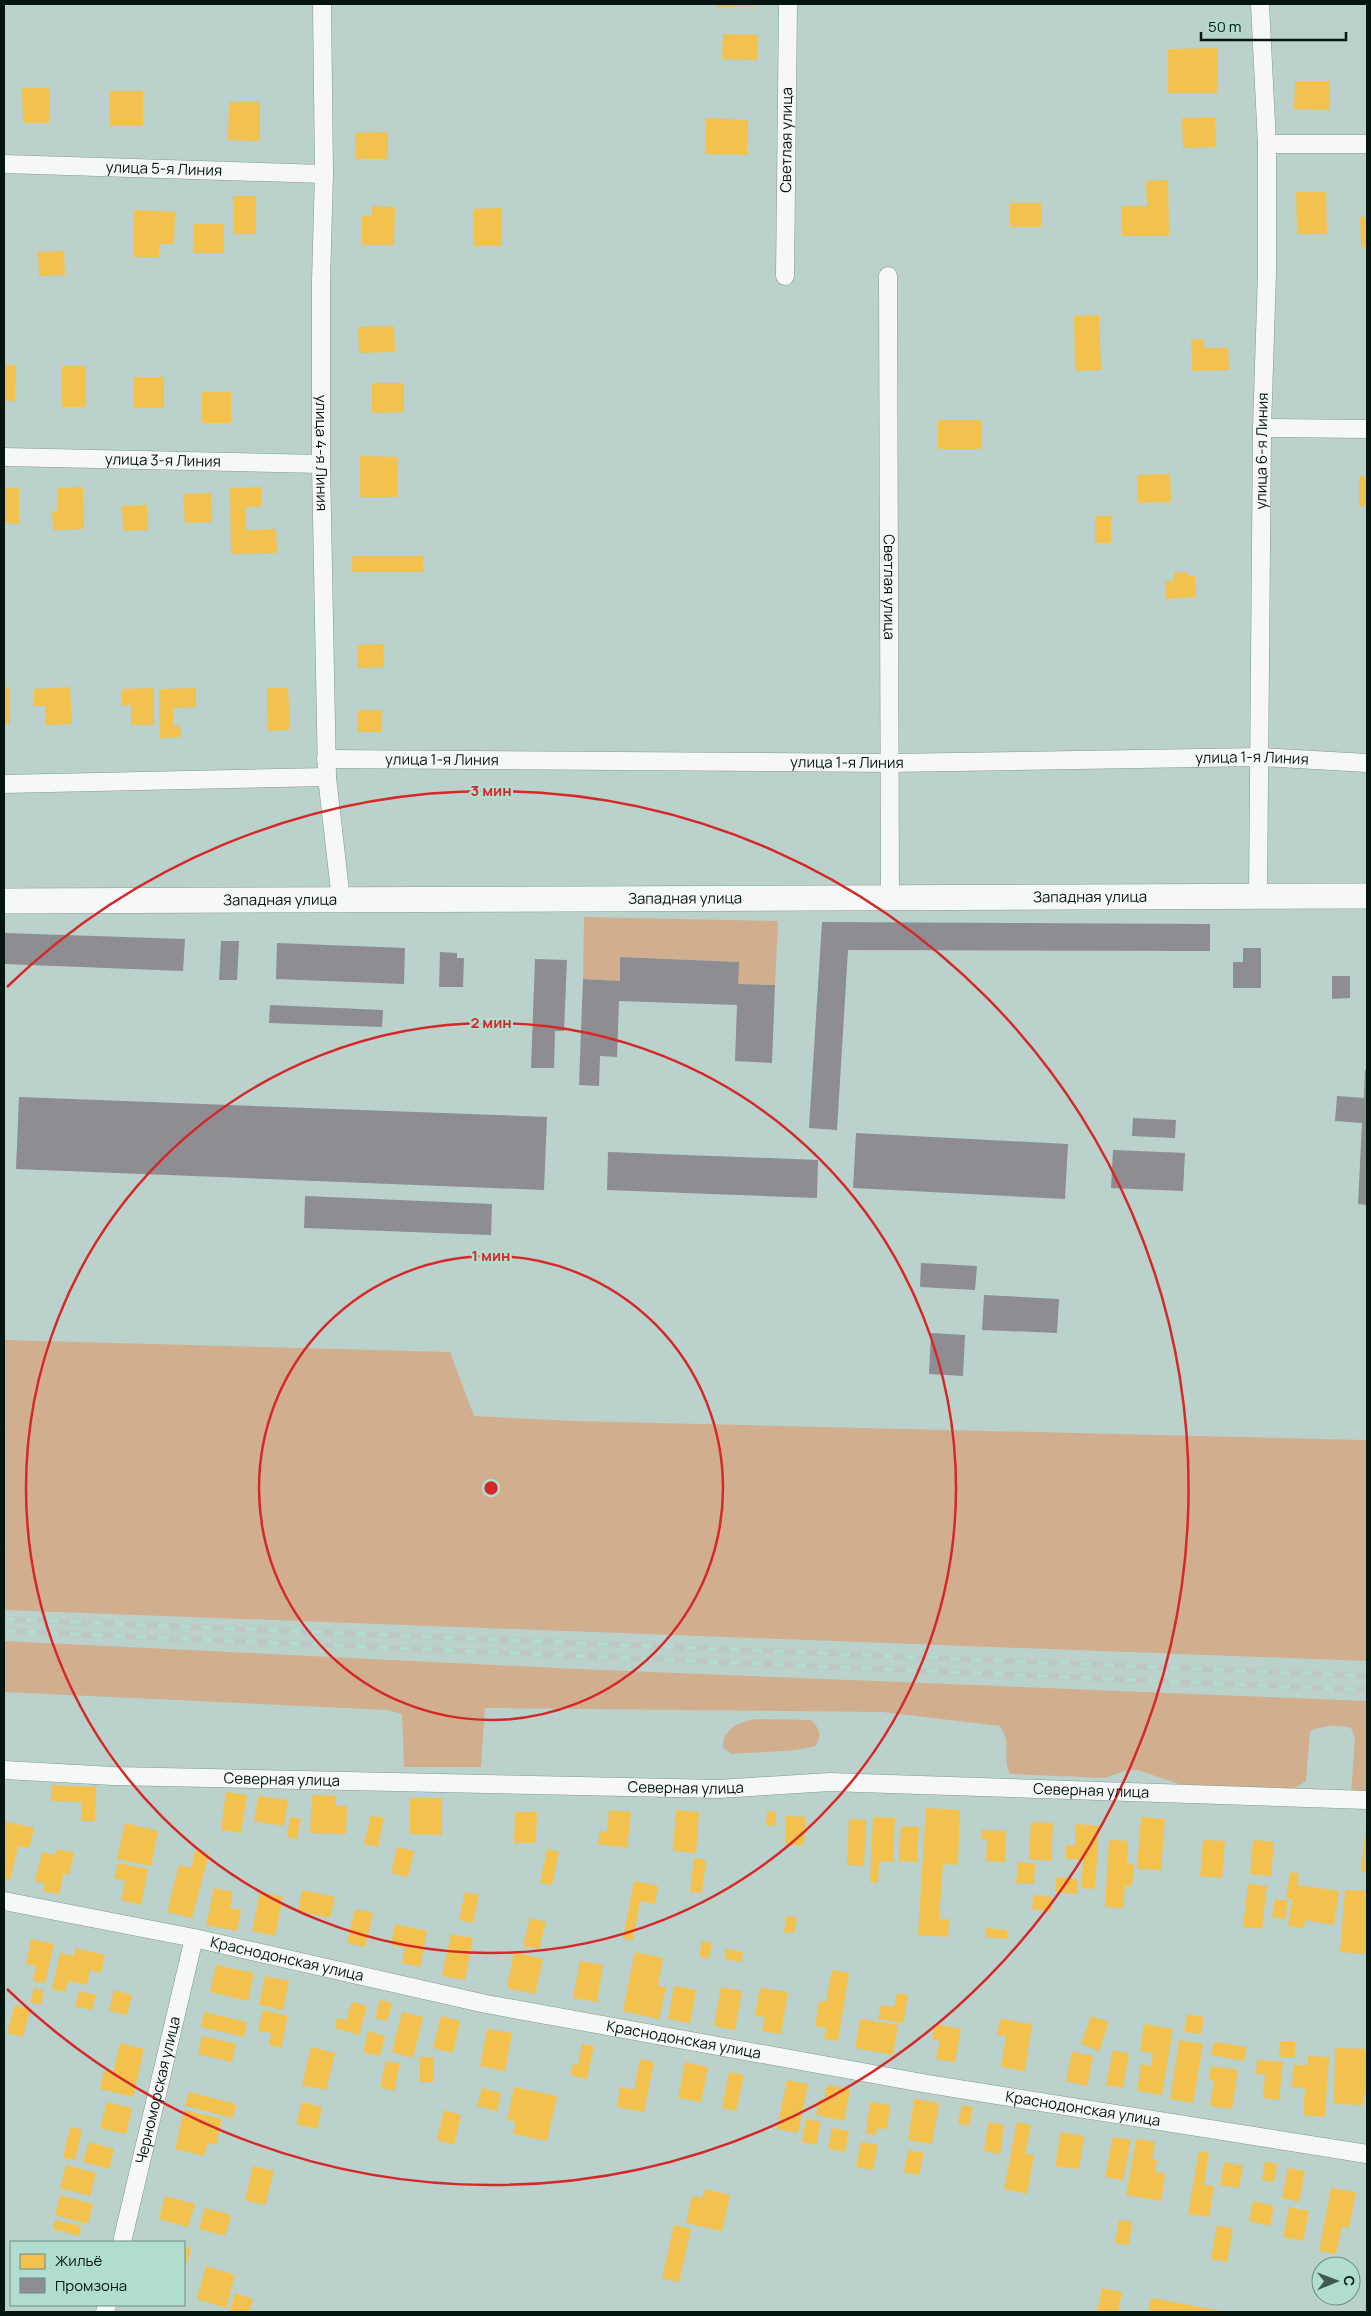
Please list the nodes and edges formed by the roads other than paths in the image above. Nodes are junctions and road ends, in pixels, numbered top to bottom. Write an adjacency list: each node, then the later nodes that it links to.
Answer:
1 (322, 4): 7 (street, улица 4-я Линия)
2 (788, 4): 8 (street, Светлая улица)
3 (1260, 4): 4 (street, улица 6-я Линия)
4 (1267, 144): 5 (street); 10 (street, улица 6-я Линия)
5 (1367, 144)
6 (4, 164): 7 (street, улица 5-я Линия)
7 (324, 174): 13 (street, улица 4-я Линия)
8 (785, 276)
9 (888, 276): 16 (street, Светлая улица)
10 (1262, 428): 11 (street); 14 (street, улица 6-я Линия)
11 (1367, 429)
12 (4, 457): 13 (street, улица 3-я Линия)
13 (321, 464): 15 (street, улица 4-я Линия)
14 (1260, 757): 16 (street, улица 1-я Линия); 17 (street, улица 1-я Линия); 22 (street, улица 6-я Линия)
15 (326, 759): 16 (street, улица 1-я Линия); 18 (street, улица 4-я Линия)
16 (890, 763): 21 (street, Светлая улица)
17 (1367, 763)
18 (327, 777): 19 (street); 23 (street, улица 4-я Линия)
19 (4, 784)
20 (1367, 896): 22 (street, Западная улица)
21 (890, 897): 22 (street, Западная улица); 23 (street, Западная улица)
22 (1258, 897)
23 (341, 900): 24 (street, Западная улица)
24 (4, 901)
25 (4, 1770): 26 (street, Северная улица)
26 (1367, 1800)
27 (4, 1900): 28 (street, Краснодонская улица)
28 (194, 1938): 29 (street, Краснодонская улица); 30 (street, Черноморская улица)
29 (1367, 2154)
30 (122, 2241)

